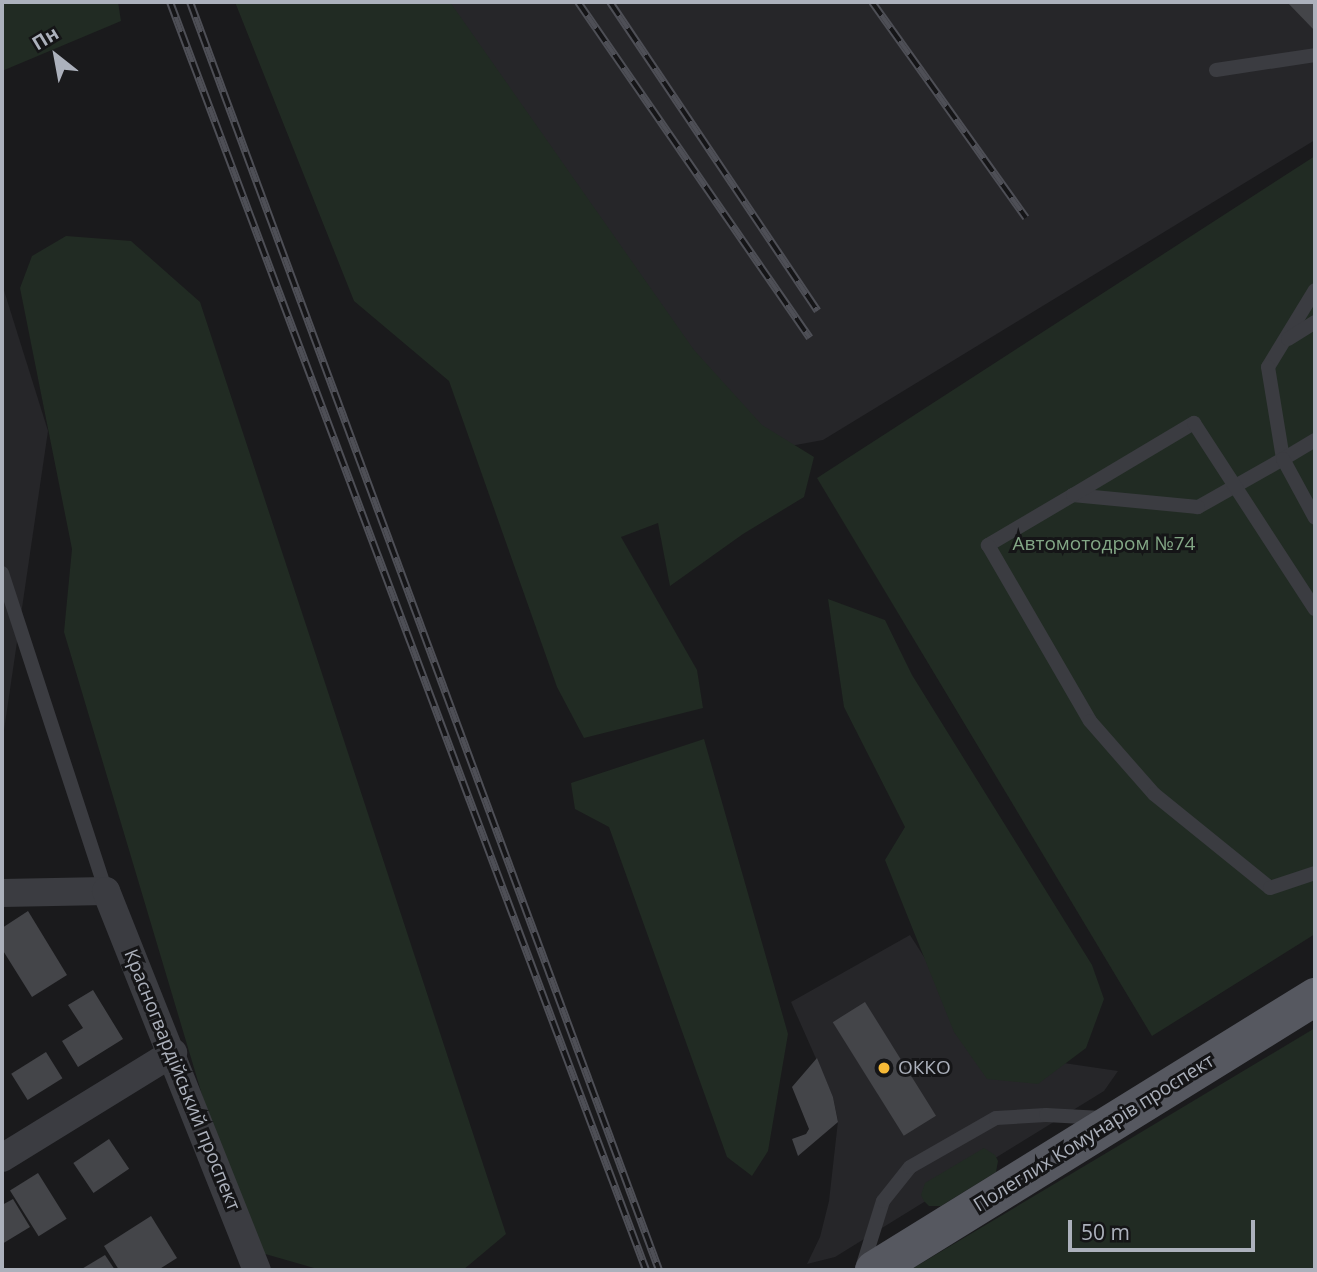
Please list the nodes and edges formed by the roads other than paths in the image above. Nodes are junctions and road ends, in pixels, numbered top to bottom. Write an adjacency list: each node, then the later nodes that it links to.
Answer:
1 (1315, 55): 2 (lane)
2 (1216, 70)
3 (1315, 290): 5 (lane)
4 (1315, 322): 5 (lane)
5 (1284, 341): 7 (lane)
6 (1315, 440): 7 (lane)
7 (1283, 459): 8 (lane); 10 (lane)
8 (1236, 486): 9 (lane); 9 (lane); 12 (lane)
9 (1073, 495): 13 (lane)
10 (1315, 518)
11 (2, 573): 14 (lane)
12 (1315, 609)
13 (1315, 873)
14 (106, 891): 15 (street); 17 (street, Красногвардійський проспект)
15 (2, 892)
16 (1315, 997): 18 (main road, Полеглих Комунарів проспект)
17 (173, 1054): 19 (street); 20 (street, Красногвардійський проспект)
18 (1117, 1119): 21 (lane); 22 (main road, Полеглих Комунарів проспект)
19 (2, 1158)
20 (257, 1270)
21 (861, 1270)
22 (874, 1270)

